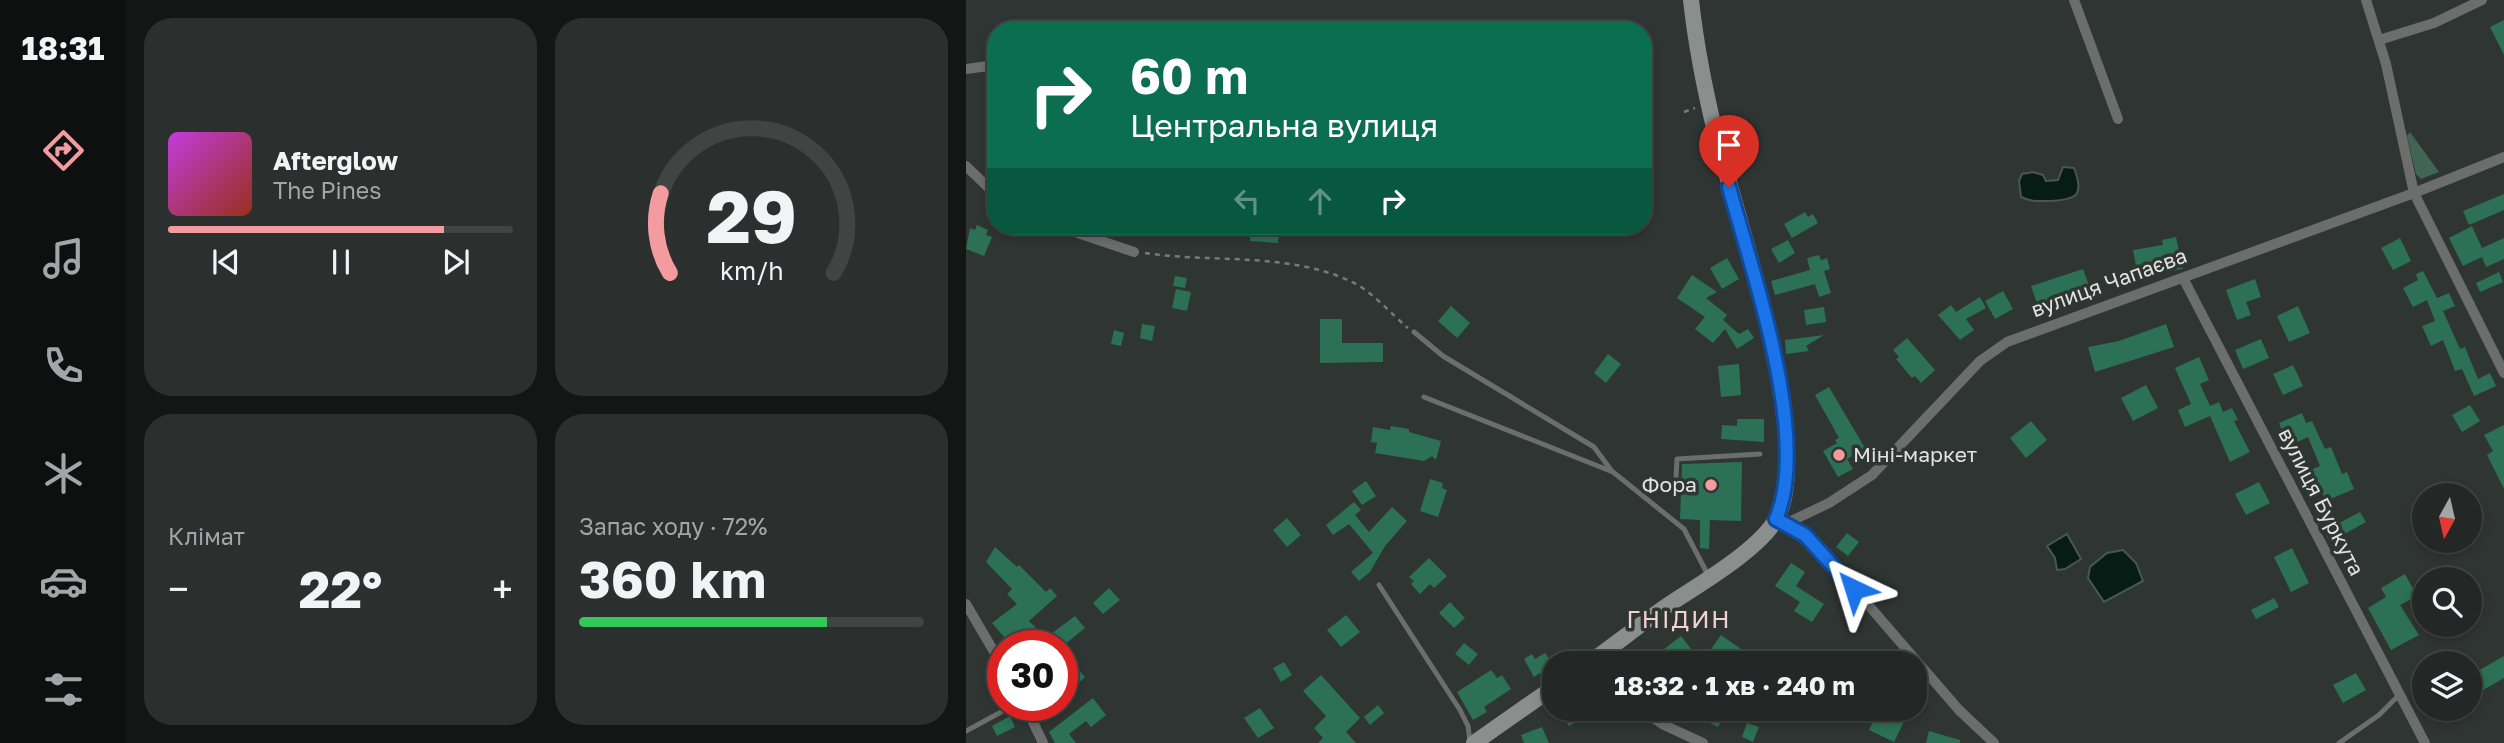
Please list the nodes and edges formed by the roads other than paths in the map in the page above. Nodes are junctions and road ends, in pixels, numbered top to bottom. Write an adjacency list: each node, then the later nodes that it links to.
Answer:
1 (1691, 0): 22 (street)
2 (2074, 0): 8 (street)
3 (2366, 0): 5 (street)
4 (2482, 0): 5 (street)
5 (2379, 40): 12 (street)
6 (987, 66): 7 (street)
7 (966, 69)
8 (2118, 119)
9 (2504, 157): 12 (street, вулиця Чапаєва)
10 (966, 166): 11 (street)
11 (987, 186)
12 (2414, 193): 15 (street, вулиця Чапаєва); 17 (street)
13 (1084, 235): 14 (street)
14 (1134, 252)
15 (2183, 278): 22 (street, вулиця Чапаєва); 29 (street, вулиця Буркута)
16 (1414, 332): 20 (lane)
17 (2504, 373)
18 (1424, 397): 20 (lane)
19 (1760, 454): 21 (lane)
20 (1613, 472): 23 (lane)
21 (1676, 478)
22 (1782, 521): 23 (street); 37 (street)
23 (1710, 579): 27 (street)
24 (1379, 585): 35 (lane)
25 (966, 604): 26 (street)
26 (987, 640)
27 (1608, 651)
28 (1542, 695): 35 (street)
29 (2399, 695): 38 (lane); 39 (street, вулиця Буркута)
30 (987, 720): 33 (lane)
31 (1033, 721): 34 (street)
32 (1658, 721): 36 (street)
33 (966, 731)
34 (1043, 743)
35 (1472, 743)
36 (1703, 743)
37 (1994, 743)
38 (2339, 743)
39 (2425, 743)

